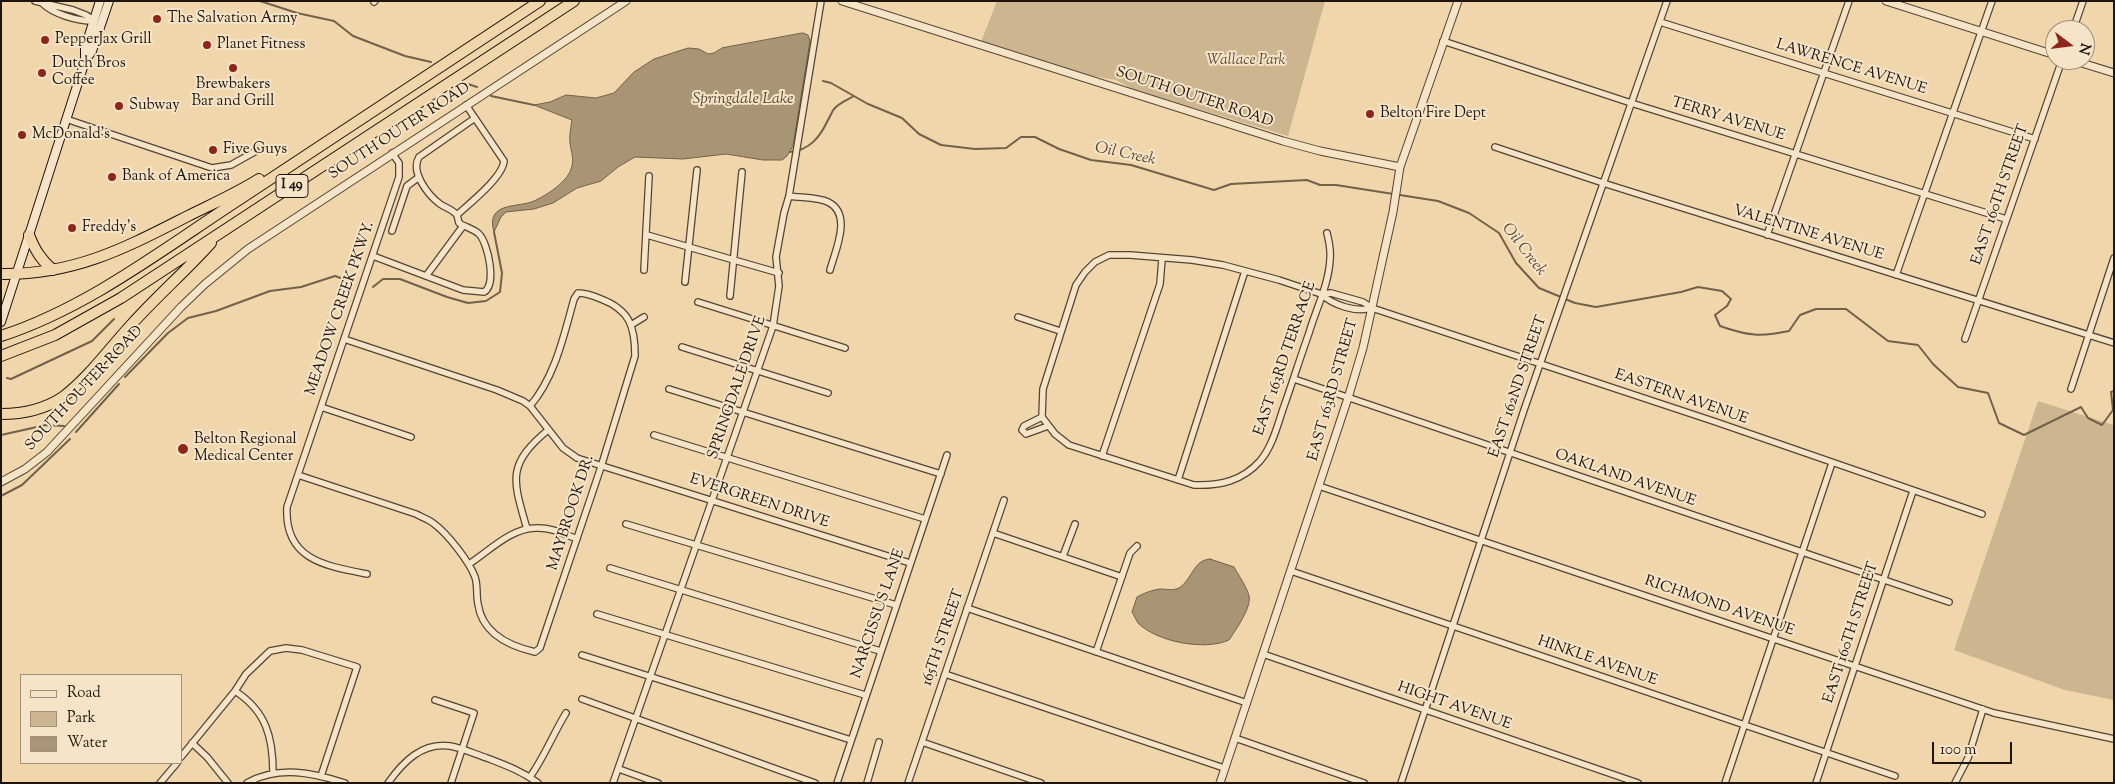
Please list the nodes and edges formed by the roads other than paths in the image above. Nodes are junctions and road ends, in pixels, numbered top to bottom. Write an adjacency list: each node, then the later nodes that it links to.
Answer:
1 (102, 1): 16 (main road)
2 (109, 1): 16 (main road)
3 (540, 1): 25 (highway, I 49)
4 (574, 1): 48 (highway, I 49)
5 (626, 1): 27 (street, SOUTH OUTER ROAD)
6 (821, 1): 43 (street, SPRINGDALE DRIVE)
7 (842, 1): 36 (street, SOUTH OUTER ROAD)
8 (1458, 1): 19 (street, EAST 163RD STREET)
9 (1667, 1): 17 (street, EAST 162ND STREET)
10 (1849, 1): 23 (street)
11 (1886, 1): 18 (street)
12 (1992, 1): 18 (street)
13 (2083, 1): 15 (street)
14 (38, 2): 16 (street)
15 (2076, 20)
16 (98, 22): 30 (main road)
17 (1660, 22): 23 (street, LAWRENCE AVENUE); 26 (street, EAST 162ND STREET)
18 (1981, 31): 20 (street); 28 (street)
19 (1443, 41): 26 (street, TERRY AVENUE); 36 (street, EAST 163RD STREET)
20 (2045, 52)
21 (2095, 67): 24 (street)
22 (2059, 70): 31 (street, EAST 160TH STREET)
23 (1824, 73): 28 (street, LAWRENCE AVENUE); 35 (street)
24 (2114, 73)
25 (388, 100): 58 (highway); 80 (highway, I 49)
26 (1631, 103): 35 (street, TERRY AVENUE); 41 (street, EAST 162ND STREET)
27 (466, 105): 29 (street); 34 (street, SOUTH OUTER ROAD)
28 (1952, 113): 31 (street, LAWRENCE AVENUE); 42 (street)
29 (476, 118): 40 (street); 44 (street)
30 (66, 119): 33 (street); 50 (main road)
31 (2035, 138): 45 (street, EAST 160TH STREET)
32 (1495, 147): 41 (street, VALENTINE AVENUE)
33 (256, 151)
34 (392, 153): 54 (street, MEADOW CREEK PKWY.); 112 (street, SOUTH OUTER ROAD)
35 (1796, 154): 42 (street, TERRY AVENUE); 52 (street)
36 (1400, 167): 72 (street, EAST 163RD STREET)
37 (697, 170): 53 (street)
38 (742, 172): 56 (street)
39 (649, 176): 51 (street)
40 (419, 177): 44 (street); 47 (street)
41 (1603, 184): 52 (street, VALENTINE AVENUE); 87 (street, EAST 162ND STREET)
42 (1925, 193): 45 (street, TERRY AVENUE); 65 (street)
43 (789, 196): 60 (street); 62 (street, SPRINGDALE DRIVE)
44 (457, 215): 46 (street)
45 (2006, 219): 70 (street, EAST 160TH STREET)
46 (463, 226): 66 (street); 66 (street)
47 (392, 231)
48 (220, 233): 86 (highway, I 49); 97 (highway)
49 (1327, 233): 68 (street, EAST 163RD TERRACE)
50 (29, 235): 58 (highway); 64 (main road)
51 (647, 235): 53 (street); 59 (street)
52 (1767, 235): 65 (street, VALENTINE AVENUE)
53 (689, 246): 56 (street); 67 (street)
54 (373, 256): 66 (street); 81 (street, MEADOW CREEK PKWY.)
55 (2114, 258): 79 (street)
56 (734, 259): 62 (street); 69 (street)
57 (1162, 259): 61 (street, EASTERN AVENUE); 78 (street, EASTERN AVENUE); 105 (street)
58 (53, 270): 64 (highway)
59 (644, 270)
60 (830, 270)
61 (1245, 271): 68 (street, EASTERN AVENUE); 111 (street)
62 (779, 272): 77 (street, SPRINGDALE DRIVE)
63 (1, 274): 64 (highway)
64 (17, 274): 75 (main road)
65 (1896, 275): 70 (street, VALENTINE AVENUE)
66 (426, 276)
67 (685, 282)
68 (1321, 294): 72 (street, EASTERN AVENUE); 89 (street, EAST 163RD TERRACE)
69 (730, 296)
70 (1978, 301): 79 (street, VALENTINE AVENUE); 82 (street, EAST 160TH STREET)
71 (698, 302): 77 (street)
72 (1372, 308): 87 (street, EASTERN AVENUE); 93 (street, EAST 163RD STREET)
73 (644, 317): 76 (street)
74 (1018, 317): 78 (street)
75 (2, 320)
76 (632, 325): 94 (street); 108 (street, MAYBROOK DR.)
77 (774, 326): 85 (street); 88 (street, SPRINGDALE DRIVE)
78 (1060, 331): 98 (street)
79 (2087, 335): 83 (street, VALENTINE AVENUE); 91 (street)
80 (1, 336)
81 (344, 339): 94 (street); 95 (street, MEADOW CREEK PKWY.)
82 (1965, 340)
83 (2114, 343)
84 (682, 347): 88 (street)
85 (845, 348)
86 (1, 356)
87 (1540, 363): 103 (street, EAST 162ND STREET); 107 (street, EASTERN AVENUE)
88 (758, 371): 92 (street); 96 (street, SPRINGDALE DRIVE)
89 (1294, 379): 93 (street, OAKLAND AVENUE); 111 (street, EAST 163RD TERRACE)
90 (670, 389): 96 (street)
91 (2071, 389)
92 (828, 393)
93 (1348, 398): 103 (street, OAKLAND AVENUE); 113 (street, EAST 163RD STREET)
94 (530, 406): 100 (street, EVERGREEN DRIVE)
95 (321, 407): 102 (street); 109 (street, MEADOW CREEK PKWY.)
96 (743, 412): 106 (street, SPRINGDALE DRIVE); 110 (street)
97 (1, 414)
98 (1042, 417): 99 (street); 99 (street)
99 (1048, 426): 105 (street)
100 (548, 430): 108 (street, EVERGREEN DRIVE); 121 (street)
101 (654, 435): 106 (street)
102 (412, 437)
103 (1510, 452): 124 (street, EAST 162ND STREET); 127 (street, OAKLAND AVENUE)
104 (947, 455): 110 (street, NARCISSUS LANE)
105 (1102, 456): 111 (street)
106 (728, 458): 116 (street, SPRINGDALE DRIVE); 118 (street)
107 (1832, 463): 114 (street, EASTERN AVENUE); 127 (street)
108 (601, 467): 116 (street, EVERGREEN DRIVE); 123 (street, MAYBROOK DR.)
109 (298, 474): 130 (street); 133 (street, MEADOW CREEK PKWY.)
110 (941, 474): 118 (street, NARCISSUS LANE)
111 (1178, 480)
112 (1, 482)
113 (1319, 486): 124 (street, RICHMOND AVENUE); 132 (street, EAST 163RD STREET)
114 (1912, 491): 117 (street, EASTERN AVENUE); 135 (street, EAST 160TH STREET)
115 (1004, 500): 122 (street, 165TH STREET)
116 (713, 501): 125 (street, SPRINGDALE DRIVE); 129 (street, EVERGREEN DRIVE)
117 (1982, 514)
118 (925, 519): 129 (street, NARCISSUS LANE)
119 (626, 524): 125 (street)
120 (1075, 524): 128 (street)
121 (527, 529): 123 (street); 130 (street)
122 (993, 533): 128 (street); 139 (street, 165TH STREET)
123 (577, 539): 130 (street, MAYBROOK DR.)
124 (1481, 540): 141 (street, EAST 162ND STREET); 143 (street, RICHMOND AVENUE)
125 (697, 545): 136 (street, SPRINGDALE DRIVE); 138 (street)
126 (1137, 546): 134 (street)
127 (1802, 552): 135 (street, OAKLAND AVENUE); 143 (street)
128 (1063, 556): 134 (street)
129 (910, 563): 138 (street, NARCISSUS LANE)
130 (469, 564)
131 (610, 568): 136 (street)
132 (1291, 570): 141 (street, HINKLE AVENUE); 146 (street, EAST 163RD STREET)
133 (367, 574)
134 (1122, 577): 145 (street)
135 (1883, 580): 137 (street, OAKLAND AVENUE); 148 (street, EAST 160TH STREET)
136 (681, 590): 142 (street, SPRINGDALE DRIVE); 144 (street)
137 (1949, 602)
138 (896, 605): 144 (street, NARCISSUS LANE)
139 (967, 608): 145 (street); 149 (street, 165TH STREET)
140 (597, 614): 142 (street)
141 (1452, 626): 157 (street, EAST 162ND STREET); 160 (street, HINKLE AVENUE)
142 (666, 635): 150 (street, SPRINGDALE DRIVE); 152 (street)
143 (1773, 639): 148 (street, RICHMOND AVENUE); 160 (street)
144 (880, 651): 152 (street, NARCISSUS LANE)
145 (1096, 652): 155 (street)
146 (1263, 654): 155 (street, EAST 163RD STREET); 157 (street, HIGHT AVENUE)
147 (582, 656): 150 (street)
148 (1854, 667): 156 (street, RICHMOND AVENUE); 168 (street, EAST 160TH STREET)
149 (946, 674): 165 (street, 165TH STREET); 171 (street)
150 (651, 677): 159 (street, SPRINGDALE DRIVE); 163 (street)
151 (235, 691): 166 (street); 173 (street); 174 (street)
152 (865, 695): 163 (street, NARCISSUS LANE)
153 (582, 698): 159 (street)
154 (435, 700): 167 (street)
155 (1247, 703): 161 (street, EAST 163RD STREET)
156 (1983, 709): 162 (street, RICHMOND AVENUE); 197 (street)
157 (1425, 710): 193 (street, EAST 162ND STREET); 194 (street, HIGHT AVENUE)
158 (566, 713): 175 (street)
159 (637, 718): 172 (street, SPRINGDALE DRIVE); 186 (street)
160 (1744, 725): 168 (street, HINKLE AVENUE); 195 (street)
161 (1235, 738): 171 (street, EAST 163RD STREET); 192 (street)
162 (2114, 739)
163 (851, 740): 187 (street, NARCISSUS LANE)
164 (879, 742): 188 (street)
165 (922, 742): 189 (street, 165TH STREET); 190 (street)
166 (192, 743): 169 (street); 178 (street)
167 (462, 750): 175 (street); 181 (street); 182 (street)
168 (1826, 753): 176 (street, HINKLE AVENUE); 196 (street, EAST 160TH STREET)
169 (182, 756)
170 (176, 764): 177 (street)
171 (1224, 768): 191 (street, EAST 163RD STREET)
172 (619, 770): 184 (street, SPRINGDALE DRIVE); 185 (street)
173 (273, 773): 174 (street); 179 (street)
174 (321, 776): 180 (street)
175 (530, 776): 183 (street)
176 (1895, 776)
177 (160, 783)
178 (228, 783)
179 (247, 783)
180 (345, 783)
181 (388, 783)
182 (451, 783)
183 (538, 783)
184 (613, 783)
185 (658, 783)
186 (814, 783)
187 (837, 783)
188 (867, 783)
189 (908, 783)
190 (1041, 783)
191 (1220, 783)
192 (1364, 783)
193 (1401, 783)
194 (1638, 783)
195 (1725, 783)
196 (1816, 783)
197 (1955, 783)

